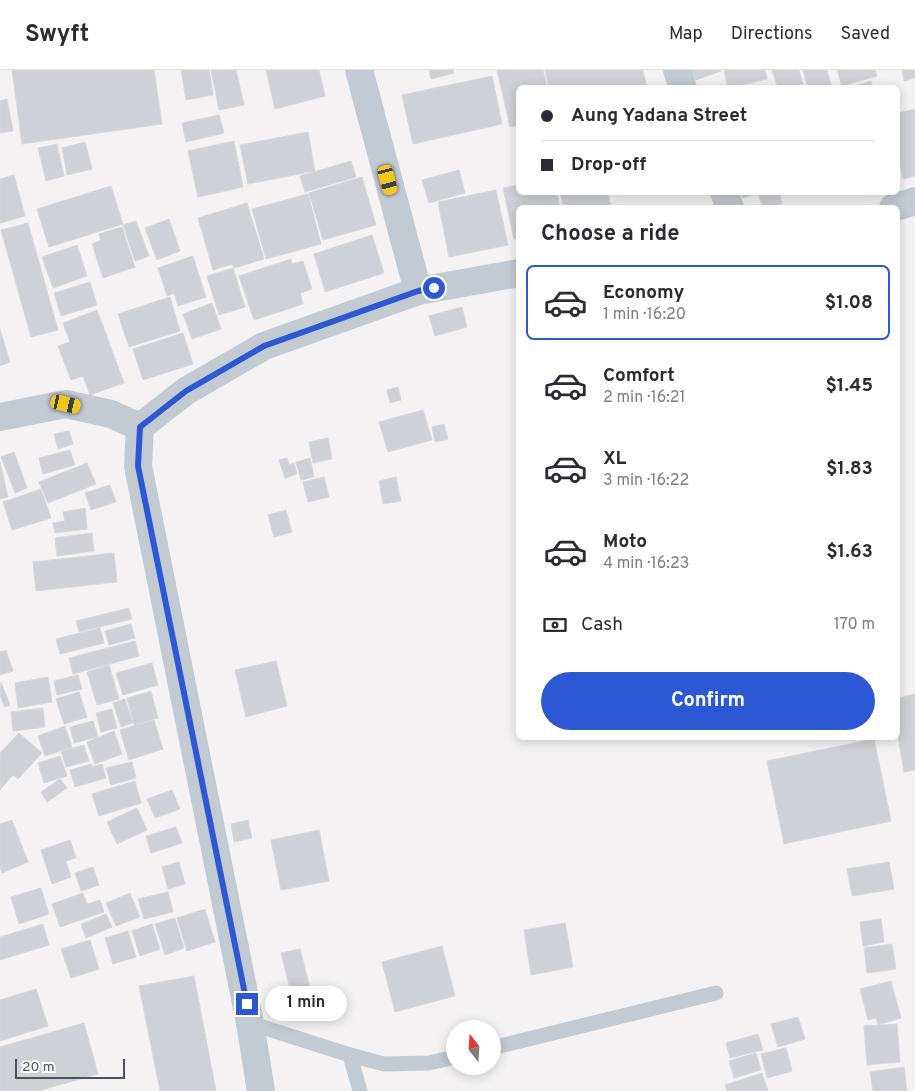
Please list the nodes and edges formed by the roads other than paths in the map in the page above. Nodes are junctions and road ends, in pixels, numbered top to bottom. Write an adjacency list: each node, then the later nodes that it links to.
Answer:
1 (359, 70): 7 (street)
2 (677, 70): 3 (street)
3 (682, 85)
4 (915, 201): 5 (street)
5 (900, 206)
6 (516, 274): 7 (street)
7 (418, 291): 9 (street)
8 (0, 416): 9 (street)
9 (140, 427): 11 (street)
10 (716, 993): 12 (lane)
11 (250, 1023): 13 (lane); 15 (street)
12 (501, 1046)
13 (350, 1055): 14 (lane); 16 (lane)
14 (446, 1059)
15 (261, 1091)
16 (360, 1091)

